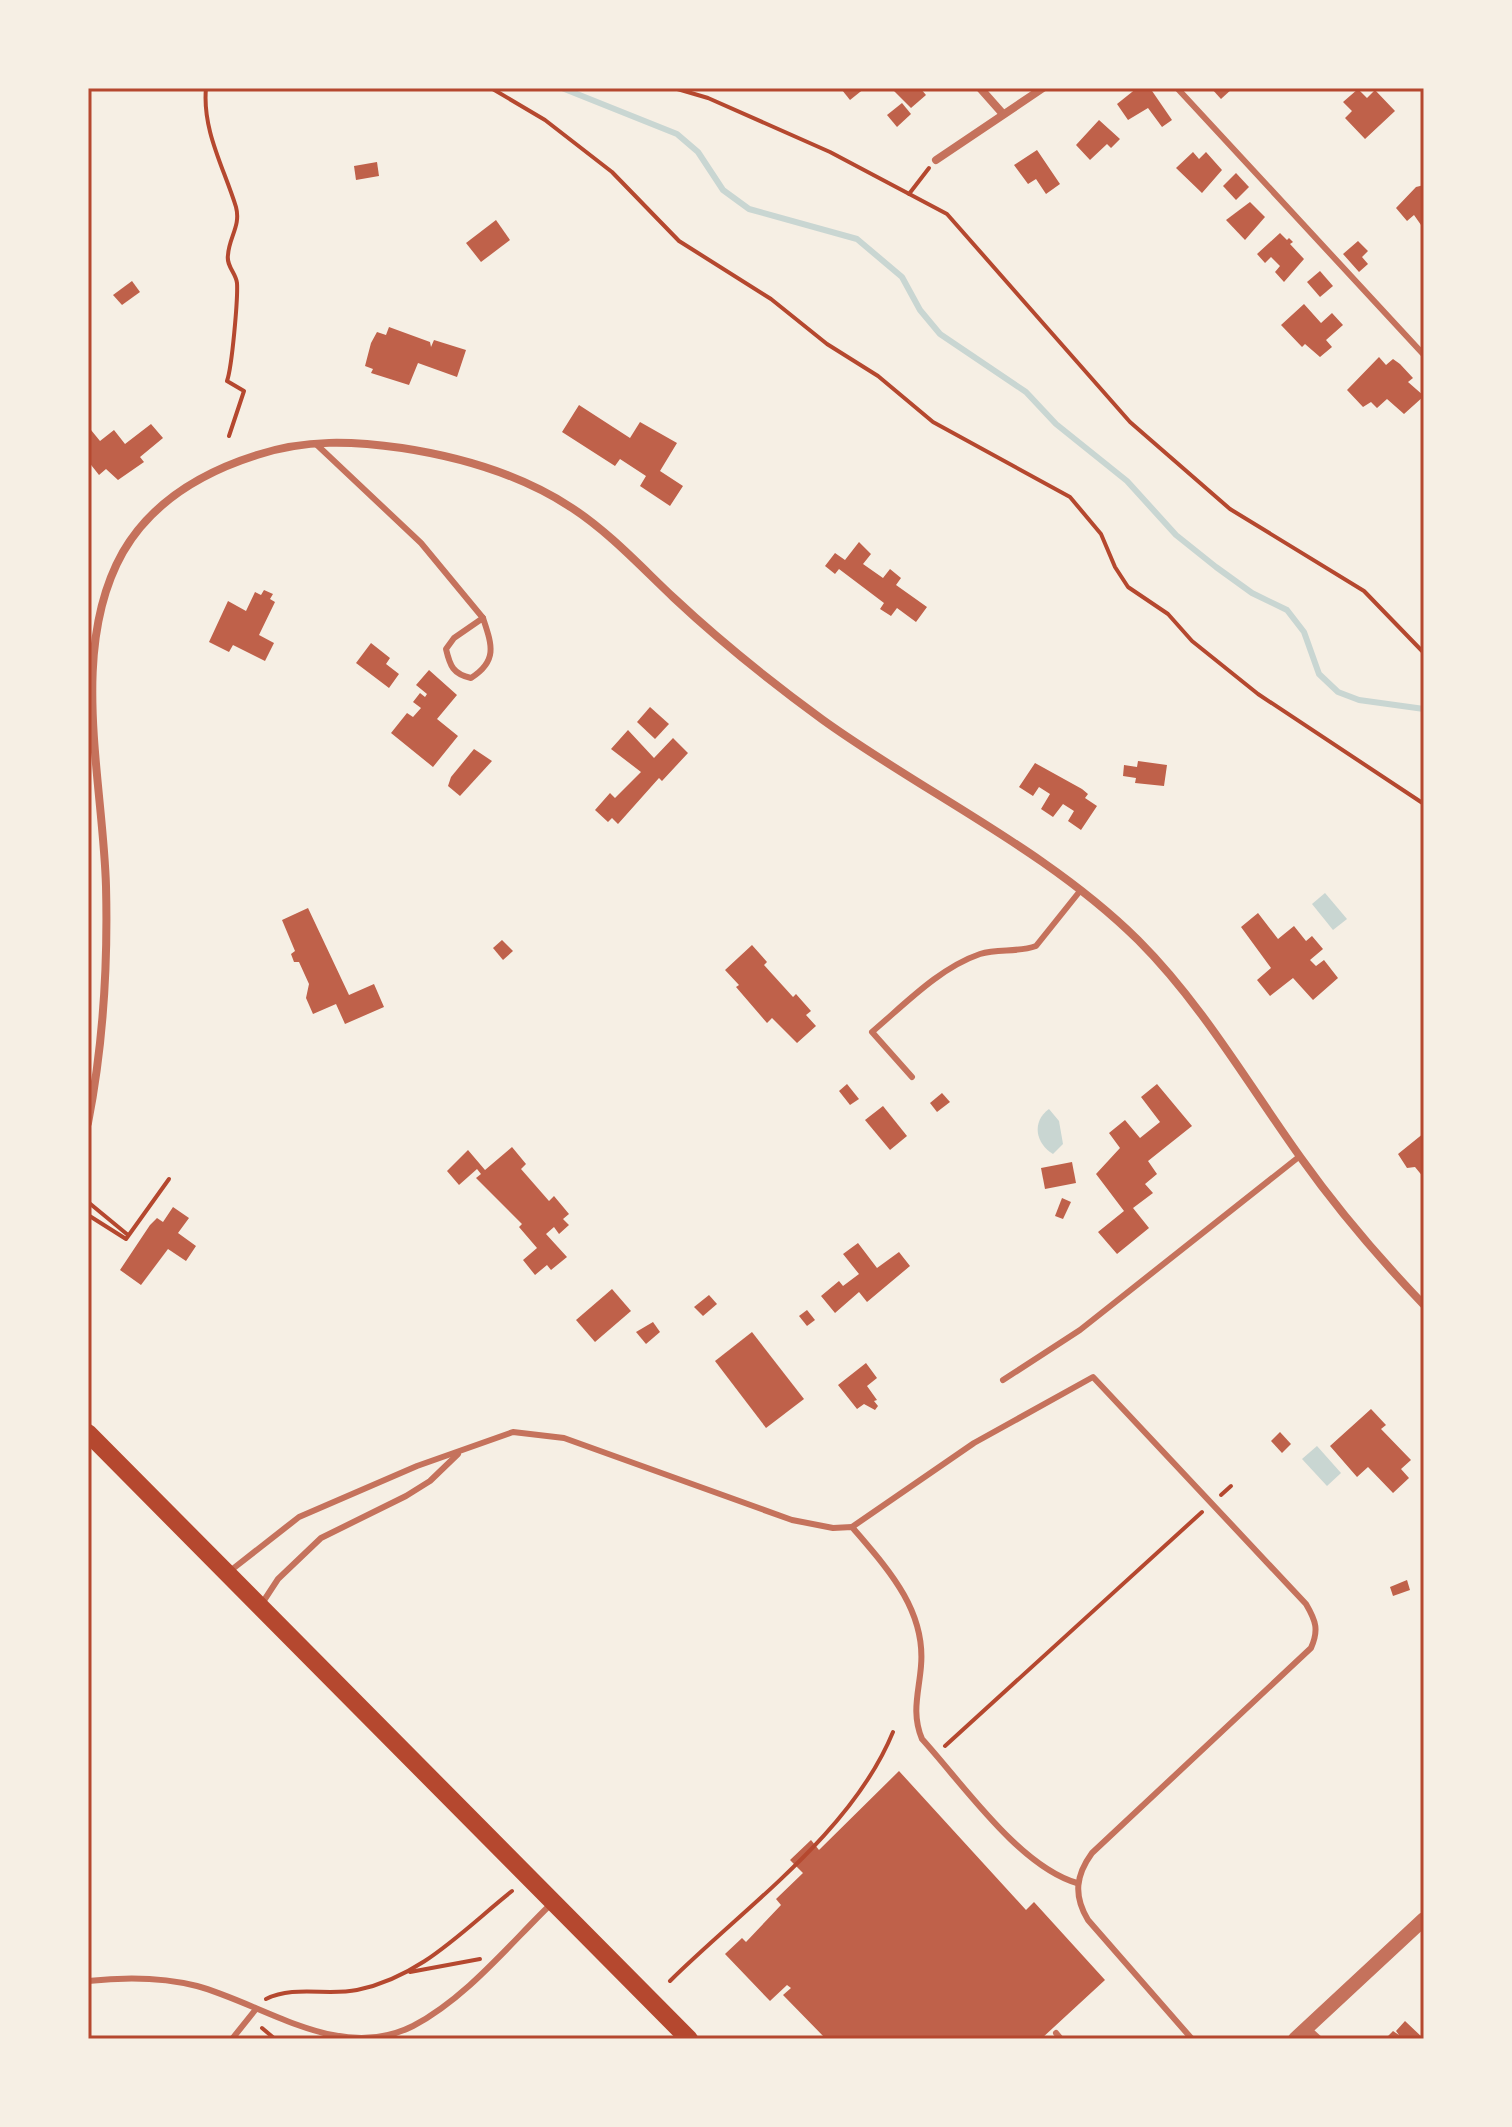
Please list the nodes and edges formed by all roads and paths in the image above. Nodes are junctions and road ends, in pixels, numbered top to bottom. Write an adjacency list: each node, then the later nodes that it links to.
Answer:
1 (206, 88): 11 (path)
2 (491, 88): 15 (path)
3 (674, 88): 9 (path)
4 (980, 88): 7 (street)
5 (1043, 88): 7 (street)
6 (1177, 88): 10 (lane)
7 (1003, 114): 8 (street)
8 (936, 160): 9 (path)
9 (909, 194): 14 (path)
10 (1424, 355)
11 (229, 436)
12 (313, 442): 13 (lane); 16 (street); 18 (street)
13 (483, 618): 13 (lane)
14 (1424, 653)
15 (1424, 804)
16 (1080, 891): 17 (lane); 19 (street)
17 (912, 1077)
18 (88, 1123)
19 (1300, 1156): 24 (street); 25 (lane)
20 (169, 1179): 23 (path)
21 (88, 1202): 23 (path)
22 (88, 1215): 23 (path)
23 (99, 1216)
24 (1424, 1305)
25 (1003, 1380)
26 (88, 1433): 31 (main road)
27 (461, 1452): 30 (lane); 31 (lane); 32 (lane)
28 (1231, 1486): 29 (path)
29 (1211, 1503): 30 (lane); 34 (path); 35 (lane)
30 (852, 1527): 34 (lane)
31 (227, 1574): 32 (main road)
32 (260, 1606): 37 (main road)
33 (893, 1732): 42 (path)
34 (936, 1754): 35 (lane)
35 (1077, 1883): 47 (lane)
36 (512, 1891): 40 (path)
37 (553, 1903): 39 (lane); 50 (main road)
38 (1424, 1919): 45 (street)
39 (488, 1965): 40 (path); 46 (lane)
40 (404, 1973): 43 (path)
41 (88, 1981): 43 (lane)
42 (670, 1981)
43 (256, 2009): 46 (lane); 48 (lane)
44 (262, 2028): 49 (path)
45 (1306, 2028): 51 (street); 52 (street)
46 (384, 2037)
47 (1191, 2038)
48 (232, 2039)
49 (275, 2039)
50 (689, 2039)
51 (1295, 2039)
52 (1318, 2039)

